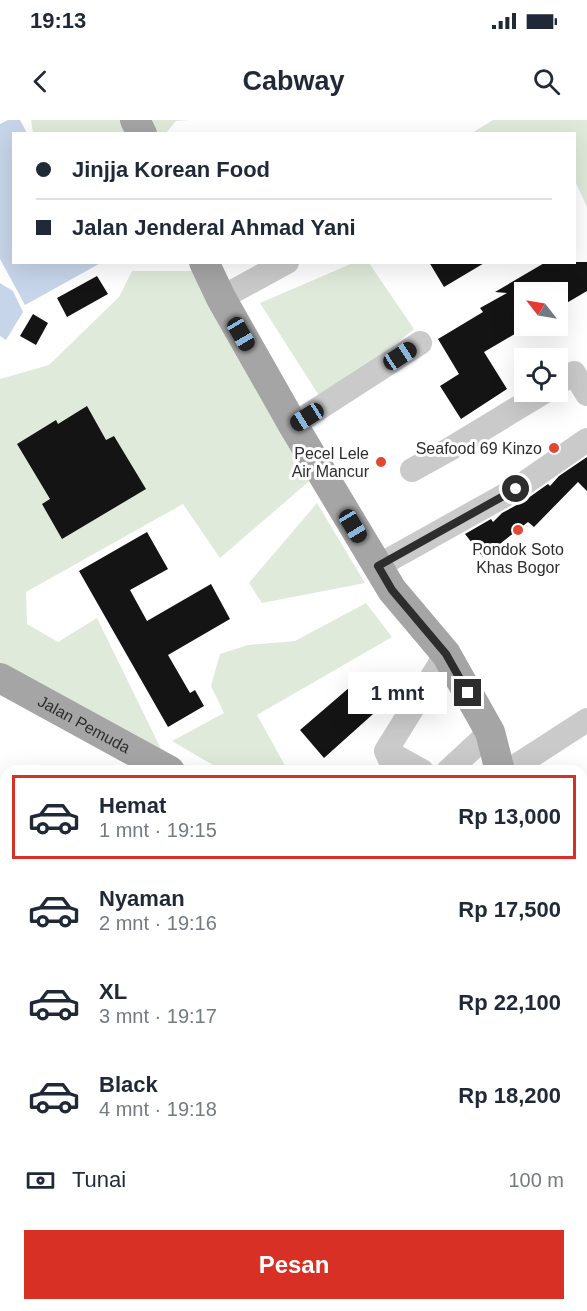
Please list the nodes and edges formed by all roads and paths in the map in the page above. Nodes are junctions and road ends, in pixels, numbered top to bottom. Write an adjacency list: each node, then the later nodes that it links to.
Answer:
1 (205, 264): 3 (main road)
2 (283, 264): 3 (street)
3 (221, 298): 8 (main road)
4 (420, 344): 8 (street)
5 (568, 377): 6 (street)
6 (587, 394)
7 (528, 402): 10 (street)
8 (293, 425): 11 (main road)
9 (587, 440): 11 (street)
10 (412, 470)
11 (378, 566): 12 (main road)
12 (446, 654): 15 (main road); 16 (street)
13 (0, 678): 17 (main road, Jalan Pemuda)
14 (587, 720): 20 (street)
15 (490, 732): 18 (street); 19 (main road)
16 (391, 761)
17 (159, 765)
18 (454, 765)
19 (498, 765)
20 (517, 765)

